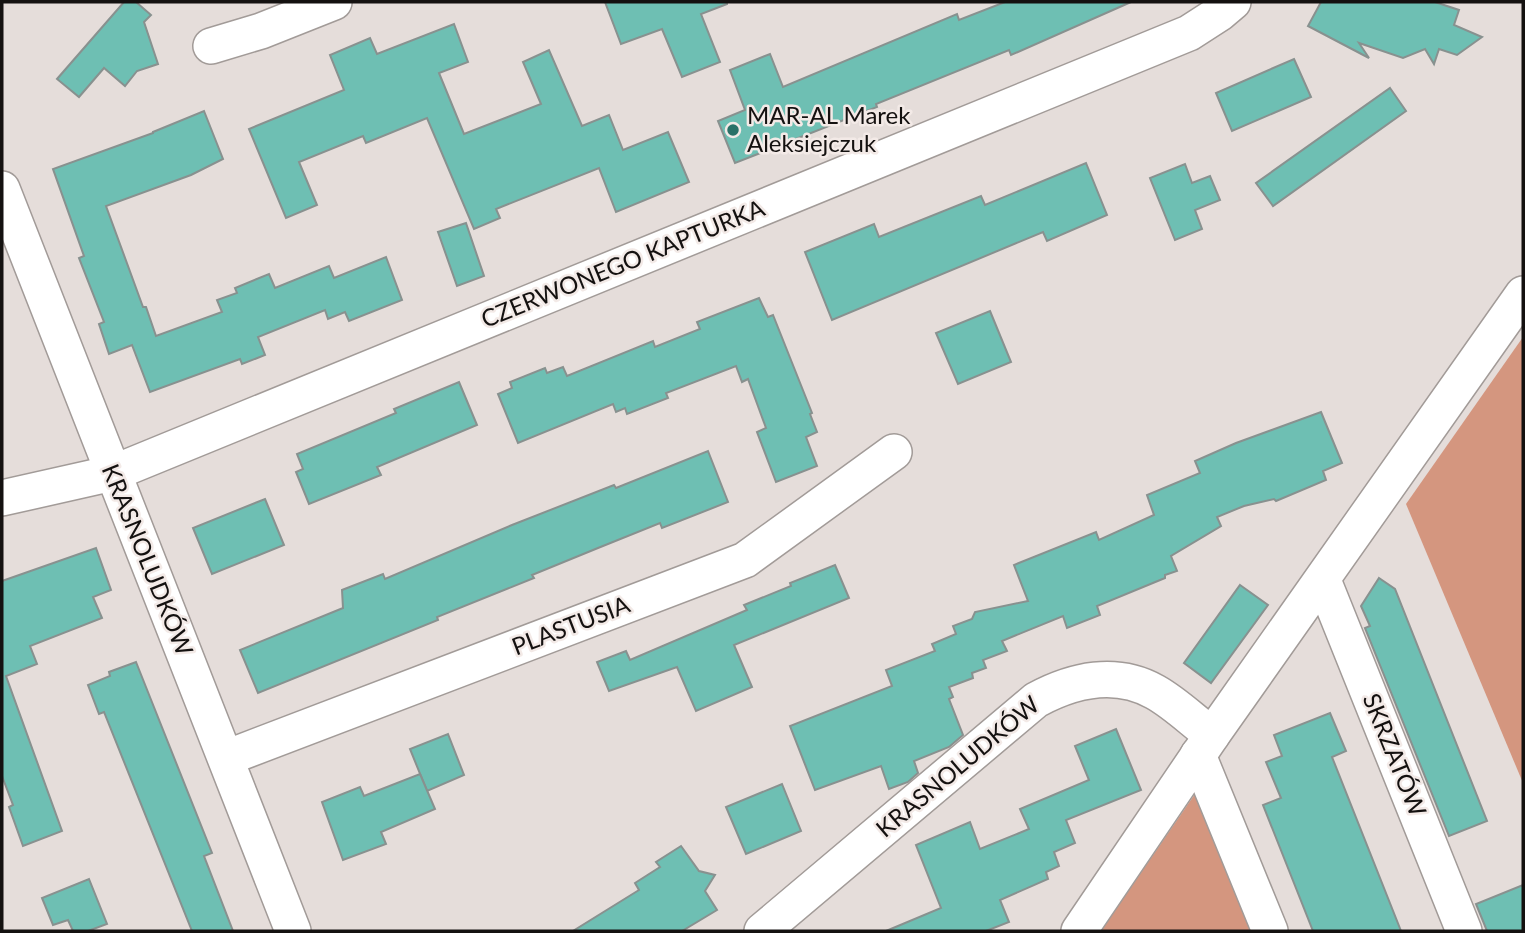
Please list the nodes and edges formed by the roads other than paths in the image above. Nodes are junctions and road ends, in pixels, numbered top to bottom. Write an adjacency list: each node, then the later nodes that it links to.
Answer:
1 (334, 2): 3 (street)
2 (1233, 2): 7 (street, CZERWONEGO KAPTURKA)
3 (211, 46)
4 (2, 189): 7 (street, KRASNOLUDKÓW)
5 (1523, 294): 9 (street)
6 (894, 452): 11 (street, PLASTUSIA)
7 (113, 473): 8 (street, CZERWONEGO KAPTURKA); 11 (street, KRASNOLUDKÓW)
8 (2, 498)
9 (1323, 580): 10 (street); 16 (street, SKRZATÓW)
10 (1205, 745): 13 (street, KRASNOLUDKÓW); 14 (street); 15 (street)
11 (226, 758): 12 (street, KRASNOLUDKÓW)
12 (293, 931)
13 (762, 931)
14 (1079, 931)
15 (1270, 931)
16 (1464, 931)

